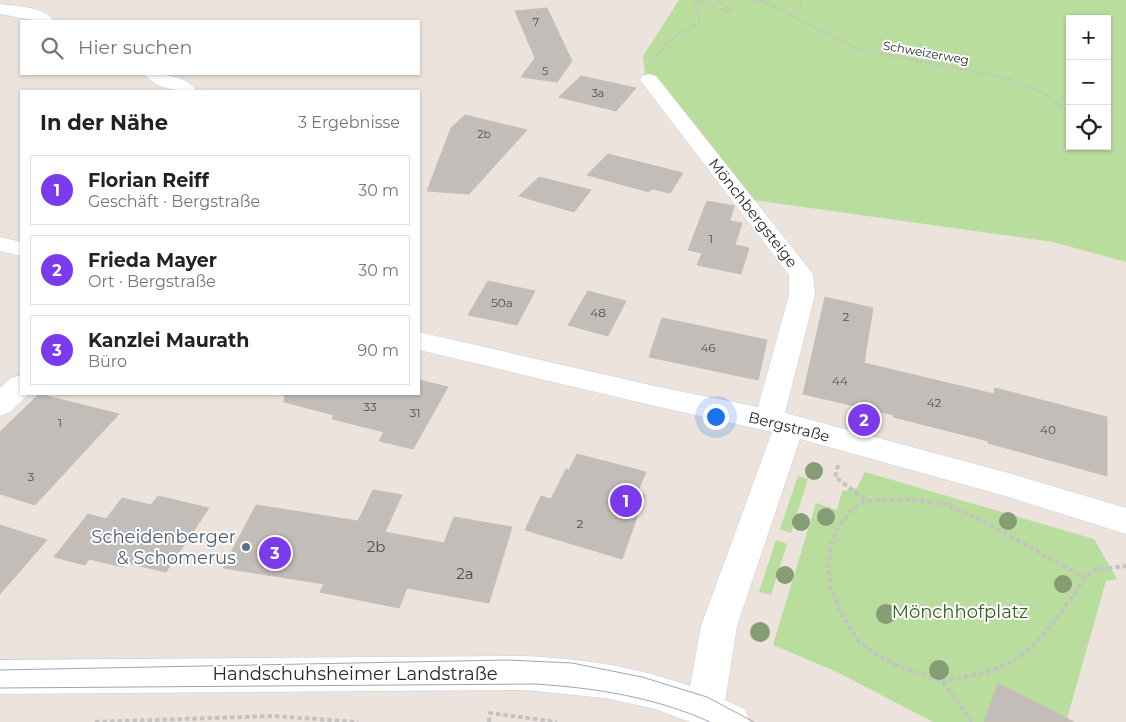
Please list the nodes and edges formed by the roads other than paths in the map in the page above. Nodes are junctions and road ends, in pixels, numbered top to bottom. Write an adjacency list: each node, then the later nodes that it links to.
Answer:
1 (0, 9): 2 (street)
2 (43, 20)
3 (156, 75): 5 (street)
4 (649, 80): 11 (street, Mönchbergsteige)
5 (185, 90)
6 (0, 244): 7 (street)
7 (20, 249)
8 (420, 341): 11 (street, Bergstraße)
9 (20, 386): 10 (street)
10 (0, 405)
11 (779, 424): 12 (street, Bergstraße); 14 (street)
12 (1126, 521)
13 (0, 677): 14 (street, Handschuhsheimer Landstraße)
14 (718, 715)

